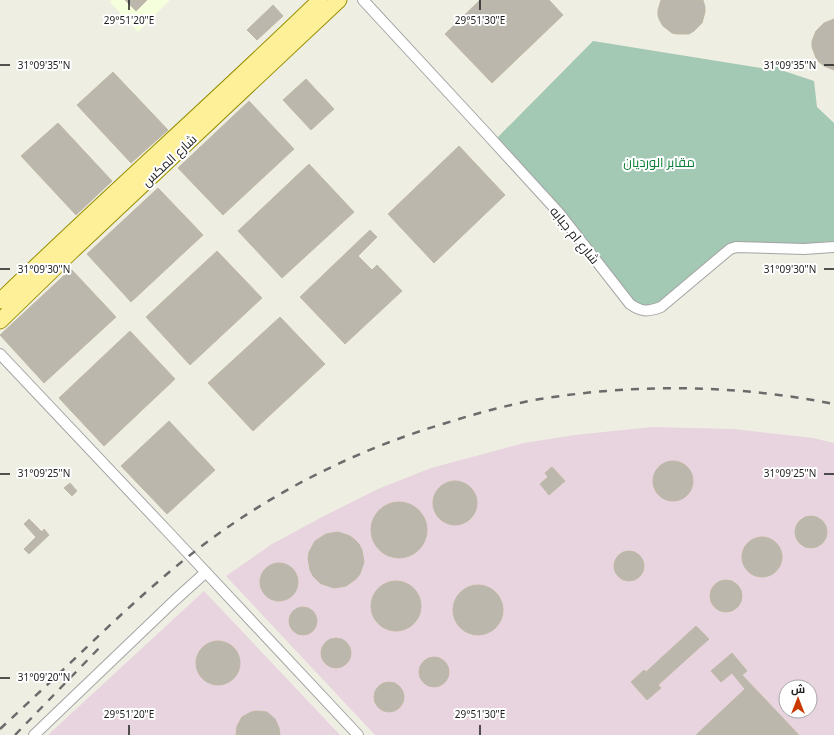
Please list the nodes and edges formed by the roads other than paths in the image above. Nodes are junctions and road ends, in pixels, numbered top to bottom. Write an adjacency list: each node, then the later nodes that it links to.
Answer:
1 (320, 0): 5 (main road, شارع المكس)
2 (339, 0): 6 (main road, شارع المكس)
3 (363, 0): 4 (street, شارع ام جبابه)
4 (834, 247)
5 (0, 301)
6 (0, 320)
7 (0, 354): 8 (street)
8 (206, 572): 9 (street); 10 (street)
9 (34, 735)
10 (358, 735)

